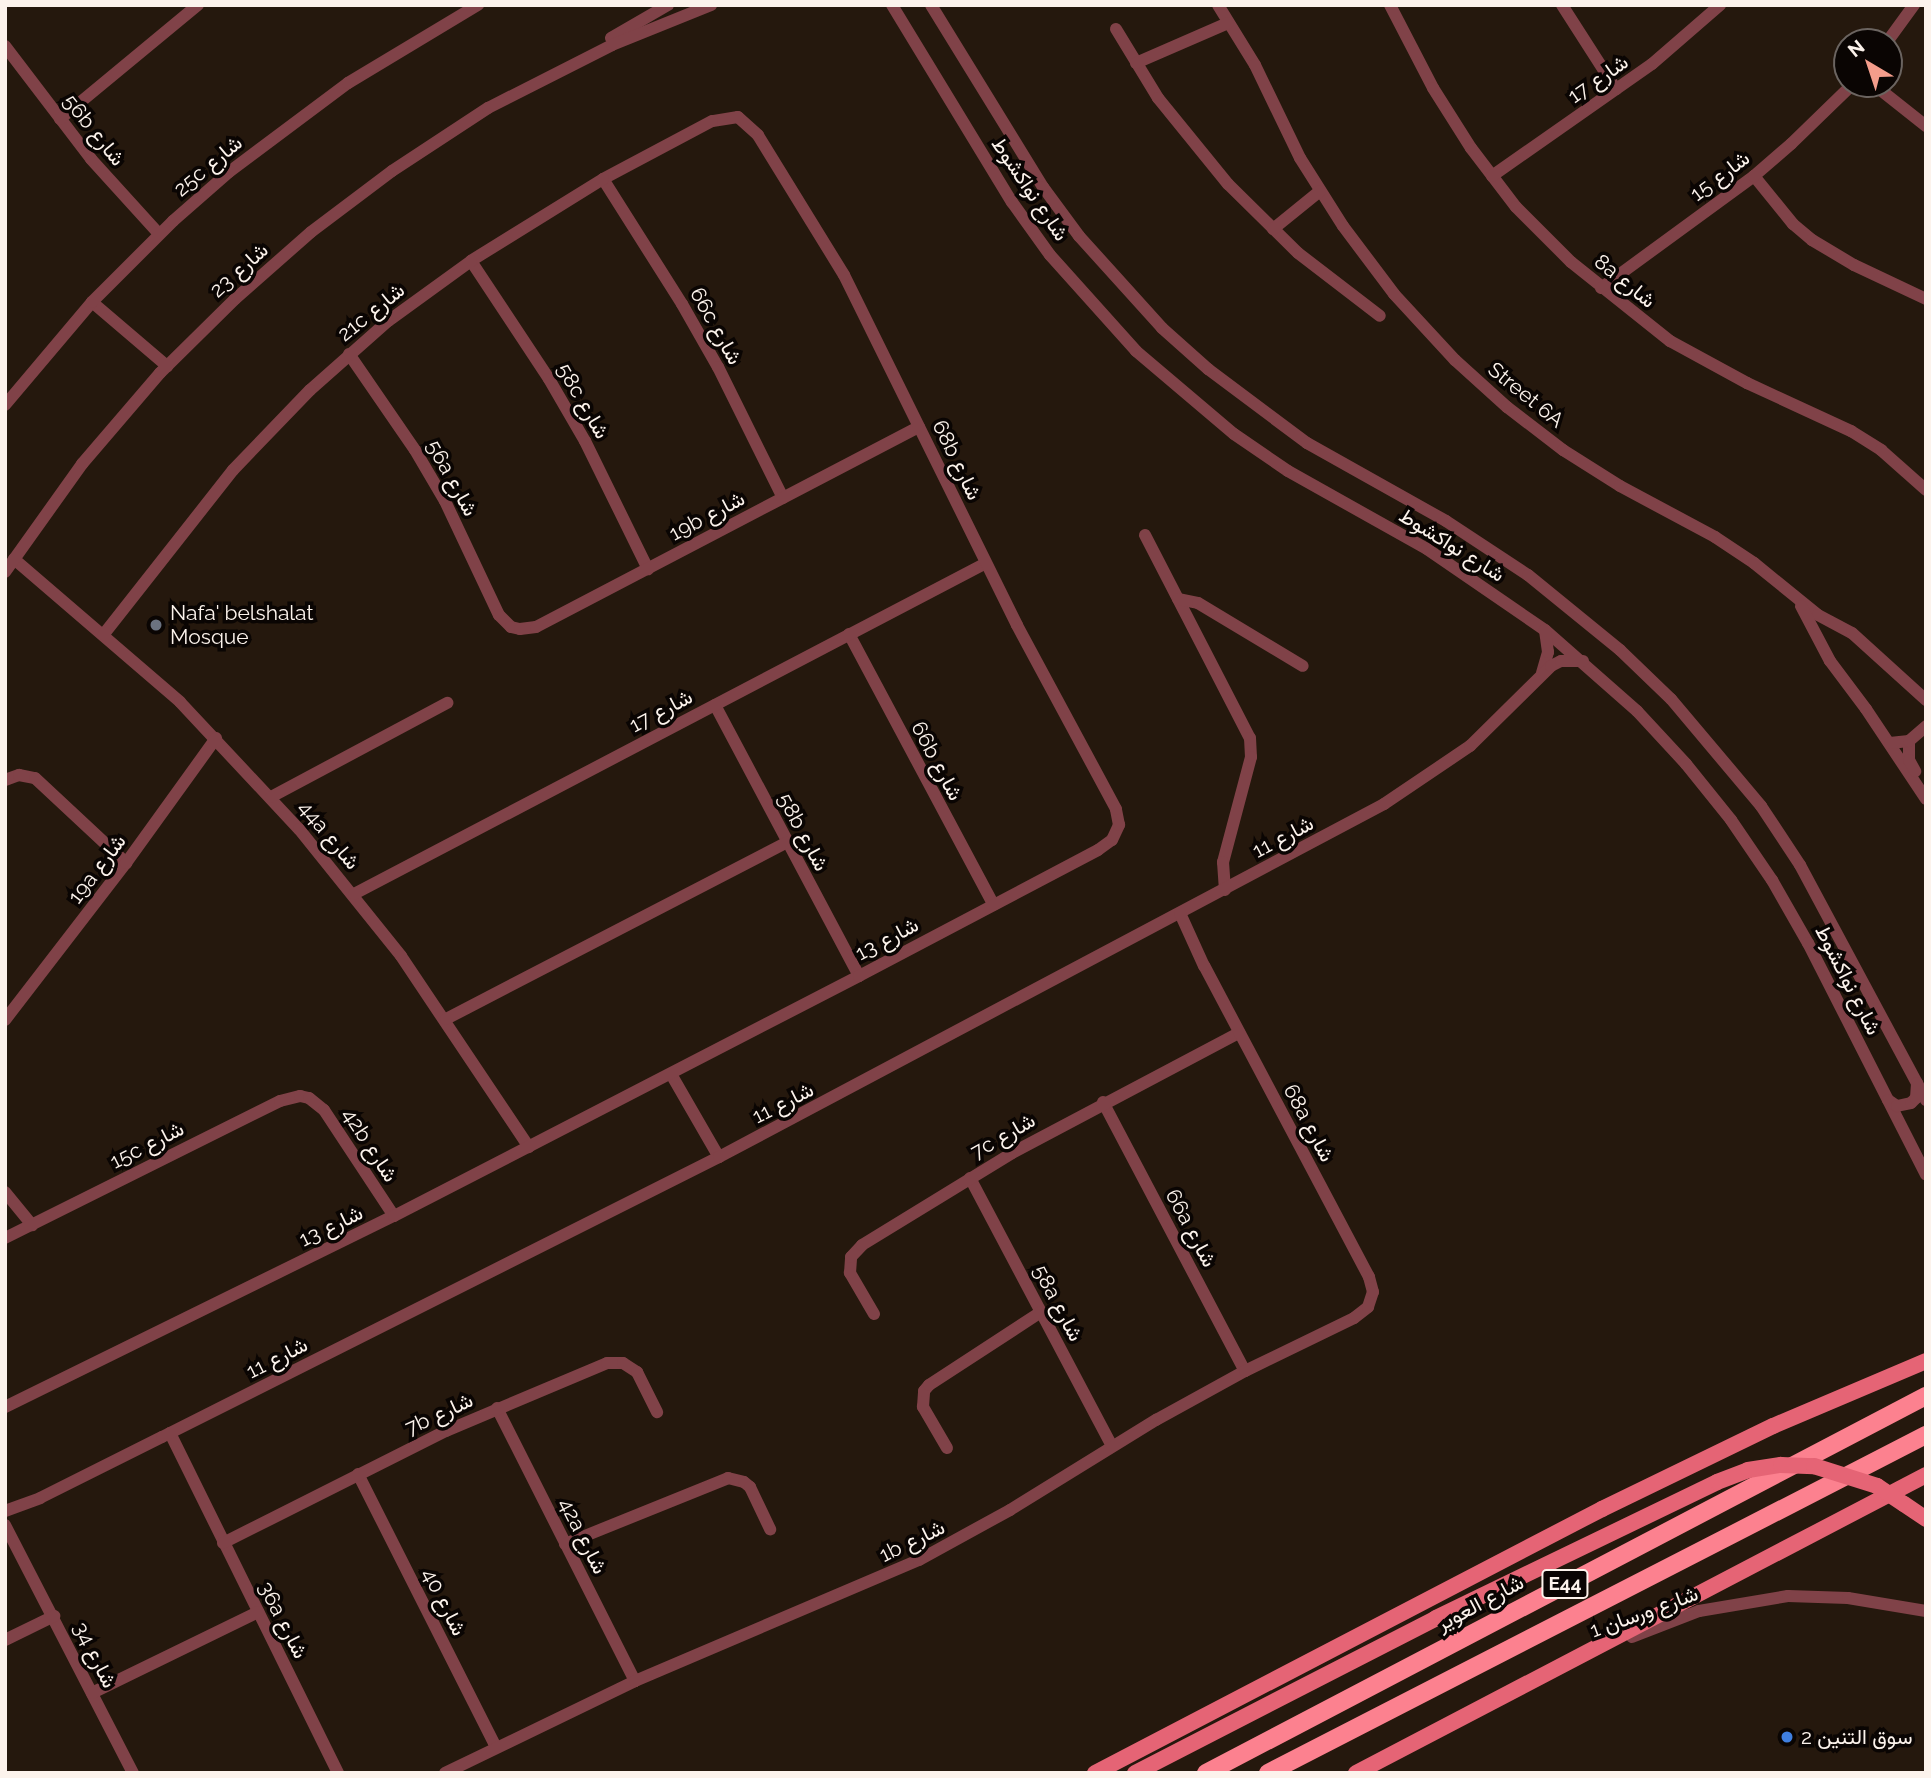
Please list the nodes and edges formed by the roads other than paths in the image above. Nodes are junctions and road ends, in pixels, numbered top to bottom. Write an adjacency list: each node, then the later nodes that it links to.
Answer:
1 (198, 5): 22 (street)
2 (478, 5): 29 (street, 25c شارع)
3 (711, 5): 17 (street, شارع 23)
4 (892, 5): 49 (street, شارع نواكشوط)
5 (932, 5): 79 (street, شارع نواكشوط)
6 (1218, 5): 12 (street, Street 6A)
7 (1390, 5): 24 (street, 8a شارع)
8 (1562, 5): 18 (street)
9 (1720, 5): 18 (street, شارع 17)
10 (1914, 5): 13 (street)
11 (662, 7): 17 (street, شارع 23)
12 (1228, 23): 16 (street); 27 (street, Street 6A)
13 (1897, 28)
14 (1116, 29): 16 (street)
15 (5, 46): 22 (street, 56b شارع)
16 (1136, 63): 28 (street)
17 (564, 68): 36 (street, شارع 23)
18 (1616, 89): 24 (street, شارع 17)
19 (1839, 98): 25 (street, شارع 15)
20 (1891, 98): 23 (street)
21 (738, 117): 26 (street, 21c شارع); 38 (street, 68b شارع)
22 (60, 119): 29 (street, 56b شارع)
23 (1926, 126)
24 (1492, 176): 31 (street, 8a شارع)
25 (1754, 176): 31 (street, شارع 15); 32 (street)
26 (603, 179): 30 (street, 21c شارع); 40 (street, 66c شارع)
27 (1320, 191): 28 (street); 45 (street, Street 6A)
28 (1273, 229): 34 (street)
29 (159, 234): 33 (street, 25c شارع)
30 (471, 261): 35 (street, 21c شارع); 44 (street, 58c شارع)
31 (1601, 288): 39 (street, 8a شارع)
32 (1926, 299)
33 (92, 302): 36 (street); 37 (street, 25c شارع)
34 (1380, 316)
35 (349, 354): 47 (street, 56a شارع); 50 (street, 21c شارع)
36 (164, 370): 43 (street, شارع 23)
37 (5, 405)
38 (919, 427): 40 (street, 19b شارع); 42 (street, 68b شارع)
39 (1926, 490)
40 (783, 498): 44 (street, 19b شارع)
41 (1145, 535): 46 (street)
42 (986, 563): 51 (street, شارع 17); 67 (street, 68b شارع)
43 (9, 566): 50 (street, 44a شارع)
44 (648, 569): 47 (street, 19b شارع)
45 (1789, 593): 48 (street, Street 6A); 52 (street)
46 (1178, 599): 54 (street); 70 (street)
47 (511, 627)
48 (1843, 627): 52 (street); 56 (street, Street 6A)
49 (1545, 630): 53 (street, شارع نواكشوط); 55 (street)
50 (104, 634): 60 (street, 44a شارع)
51 (849, 634): 58 (street, شارع 17); 72 (street, 66b شارع)
52 (1821, 645): 62 (street)
53 (1583, 661): 55 (street, شارع 11); 80 (street, شارع نواكشوط)
54 (1303, 666)
55 (1542, 673): 70 (street, شارع 11)
56 (1925, 701)
57 (447, 704): 65 (street)
58 (715, 705): 68 (street, 58b شارع); 71 (street, شارع 17)
59 (1926, 726): 61 (street)
60 (216, 738): 65 (street, 44a شارع); 69 (street, 19a شارع)
61 (1909, 741): 62 (street); 64 (street)
62 (1890, 743): 66 (street)
63 (5, 780): 69 (street)
64 (1926, 789)
65 (271, 797): 71 (street, 44a شارع)
66 (1926, 799)
67 (1117, 833): 72 (street, شارع 13)
68 (786, 842): 74 (street, 58b شارع); 75 (street)
69 (126, 863): 76 (street, 19a شارع)
70 (1225, 890): 73 (street, شارع 11)
71 (354, 894): 75 (street, 44a شارع)
72 (994, 905): 74 (street, شارع 13)
73 (1176, 916): 77 (street, 68a شارع); 85 (street, شارع 11)
74 (859, 976): 78 (street, شارع 13)
75 (446, 1019): 84 (street, 44a شارع)
76 (5, 1020)
77 (1239, 1032): 83 (street, 7c شارع); 92 (street, 68a شارع)
78 (670, 1074): 84 (street, شارع 13); 85 (street)
79 (1917, 1083): 80 (street); 82 (street, شارع نواكشوط)
80 (1886, 1097): 86 (street, شارع نواكشوط)
81 (309, 1098): 89 (street, 42b شارع); 90 (street, 15c شارع)
82 (1926, 1100)
83 (1103, 1102): 87 (street, 7c شارع); 96 (street, 66a شارع)
84 (529, 1147): 89 (street, شارع 13)
85 (715, 1159): 101 (street, شارع 11)
86 (1926, 1175)
87 (970, 1178): 93 (street, 58a شارع); 94 (street, 7c شارع)
88 (5, 1192): 90 (street)
89 (394, 1216): 98 (street, شارع 13)
90 (32, 1225): 91 (street, 15c شارع)
91 (5, 1238)
92 (1372, 1300): 96 (street, 1b شارع)
93 (1041, 1312): 103 (street, 58a شارع); 104 (street)
94 (874, 1314)
95 (1926, 1358): 127 (main road)
96 (1245, 1371): 103 (street, 1b شارع)
97 (1926, 1396): 129 (highway, شارع العوير / E44)
98 (5, 1407)
99 (497, 1408): 100 (street, 7b شارع); 105 (street, 7b شارع); 114 (street, 42a شارع)
100 (657, 1412)
101 (166, 1435): 108 (street, شارع 11); 113 (street, 36a شارع)
102 (1926, 1435): 130 (highway, E44)
103 (1112, 1446): 121 (street, 1b شارع)
104 (947, 1448)
105 (358, 1474): 113 (street, 7b شارع); 123 (street, شارع 40)
106 (1926, 1475): 120 (main road)
107 (1904, 1504): 109 (main road); 112 (street); 128 (main road, bridge)
108 (7, 1511): 115 (street, شارع 34)
109 (1926, 1519)
110 (5, 1525): 115 (street, شارع 34)
111 (770, 1529): 114 (street)
112 (1926, 1530)
113 (223, 1543): 117 (street, 36a شارع)
114 (565, 1544): 121 (street, 42a شارع)
115 (23, 1554): 118 (street, شارع 34)
116 (1926, 1611): 120 (street, شارع ورسان 1)
117 (258, 1612): 122 (street); 125 (street, 36a شارع)
118 (54, 1616): 119 (street); 122 (street, شارع 34)
119 (6, 1637)
120 (1583, 1654): 131 (main road)
121 (635, 1681): 123 (street, 1b شارع)
122 (92, 1693): 124 (street, شارع 34)
123 (496, 1747): 126 (street, 1b شارع)
124 (133, 1773)
125 (338, 1773)
126 (445, 1773)
127 (1095, 1773)
128 (1135, 1773)
129 (1206, 1773)
130 (1268, 1773)
131 (1356, 1773)

